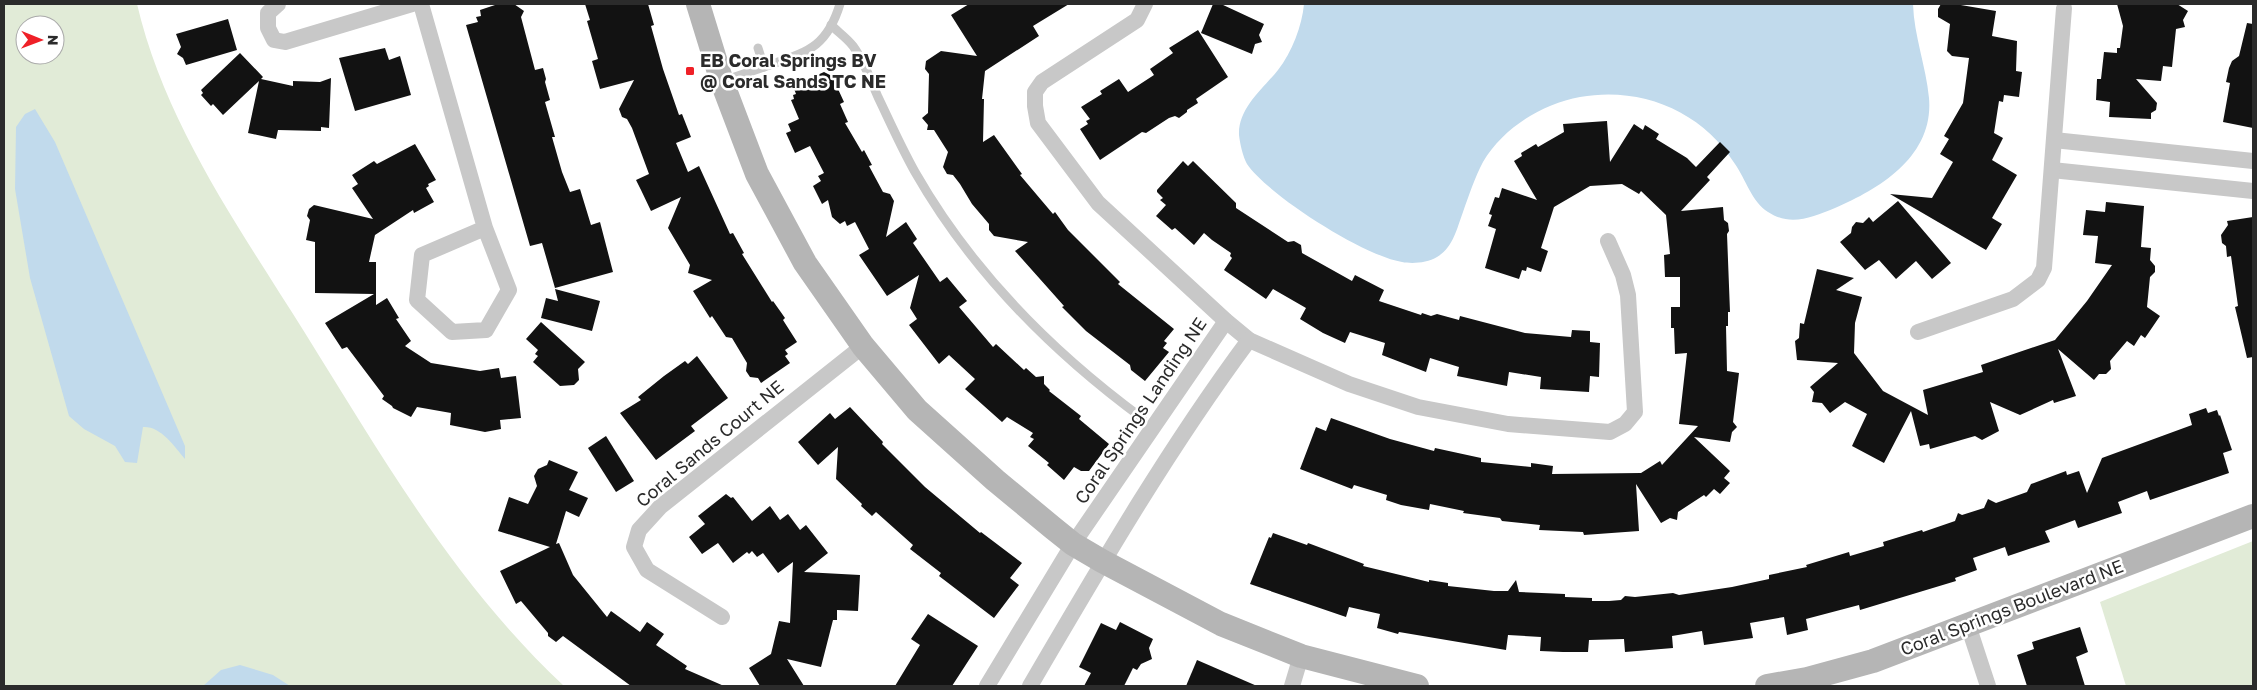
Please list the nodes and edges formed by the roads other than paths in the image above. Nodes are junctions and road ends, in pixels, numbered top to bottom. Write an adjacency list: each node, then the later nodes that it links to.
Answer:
1 (278, 4): 2 (street)
2 (412, 4)
3 (421, 4): 16 (street)
4 (698, 4): 11 (street)
5 (840, 4): 8 (lane)
6 (1145, 4): 18 (street)
7 (2064, 8): 12 (street)
8 (831, 25): 10 (lane); 22 (lane)
9 (758, 48): 10 (lane)
10 (764, 67): 11 (lane)
11 (722, 82): 21 (street)
12 (2054, 140): 13 (street); 14 (street)
13 (2253, 161)
14 (2052, 170): 15 (street); 19 (street)
15 (2253, 192)
16 (485, 228): 16 (street)
17 (1608, 241): 20 (street, Coral Springs Landing NE)
18 (1226, 321): 20 (street, Coral Springs Landing NE); 24 (street, Coral Springs Landing NE)
19 (1918, 332)
20 (1249, 340): 25 (street)
21 (864, 346): 24 (street); 26 (street, Coral Sands Court NE)
22 (1142, 418)
23 (2253, 516): 27 (street, Coral Springs Boulevard NE)
24 (1073, 544): 25 (street); 29 (street, Coral Springs Landing NE)
25 (1102, 561): 28 (street); 30 (street)
26 (722, 617)
27 (1968, 625): 33 (street, Coral Springs Boulevard NE); 34 (street)
28 (1301, 656): 31 (street); 32 (street)
29 (987, 686)
30 (1030, 686)
31 (1292, 686)
32 (1416, 686)
33 (1767, 686)
34 (1988, 686)

